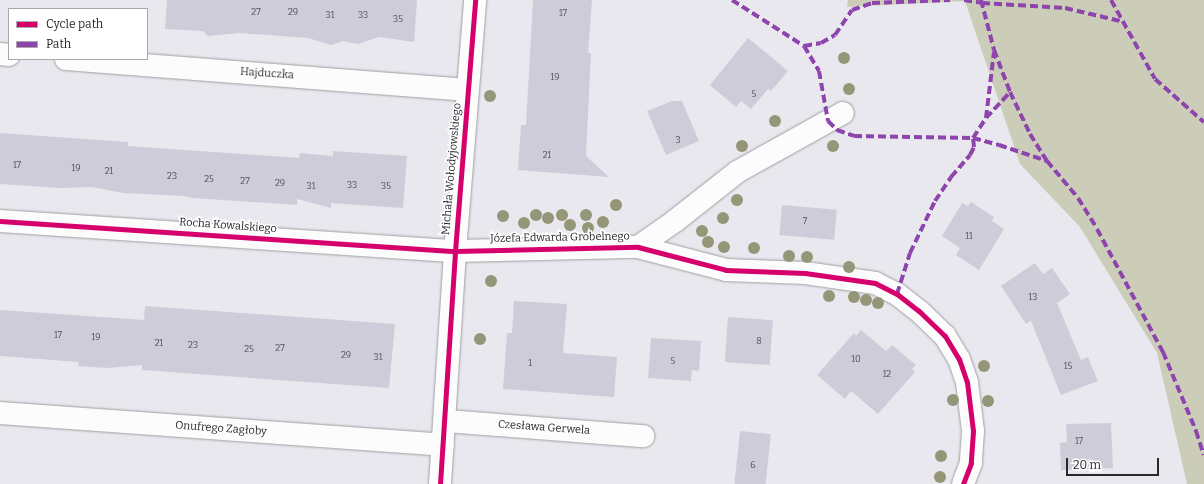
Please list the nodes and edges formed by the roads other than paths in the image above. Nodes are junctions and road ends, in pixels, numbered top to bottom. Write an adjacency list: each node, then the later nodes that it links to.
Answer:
1 (475, 0): 3 (street, Michała Wołodyjowskiego)
2 (79, 60): 3 (street, Hajduczka)
3 (468, 90): 7 (street, Michała Wołodyjowskiego)
4 (842, 113): 6 (street)
5 (0, 221): 7 (street, Rocha Kowalskiego)
6 (638, 247): 7 (street, Józefa Edwarda Grobelnego); 13 (street, Józefa Edwarda Grobelnego)
7 (455, 251): 9 (street, Michała Wołodyjowskiego)
8 (0, 413): 11 (street, Onufrego Zagłoby)
9 (446, 421): 10 (street, Czesława Gerwela); 11 (street, Michała Wołodyjowskiego)
10 (643, 436)
11 (443, 445): 12 (street, Michała Wołodyjowskiego)
12 (440, 484)
13 (963, 484)

